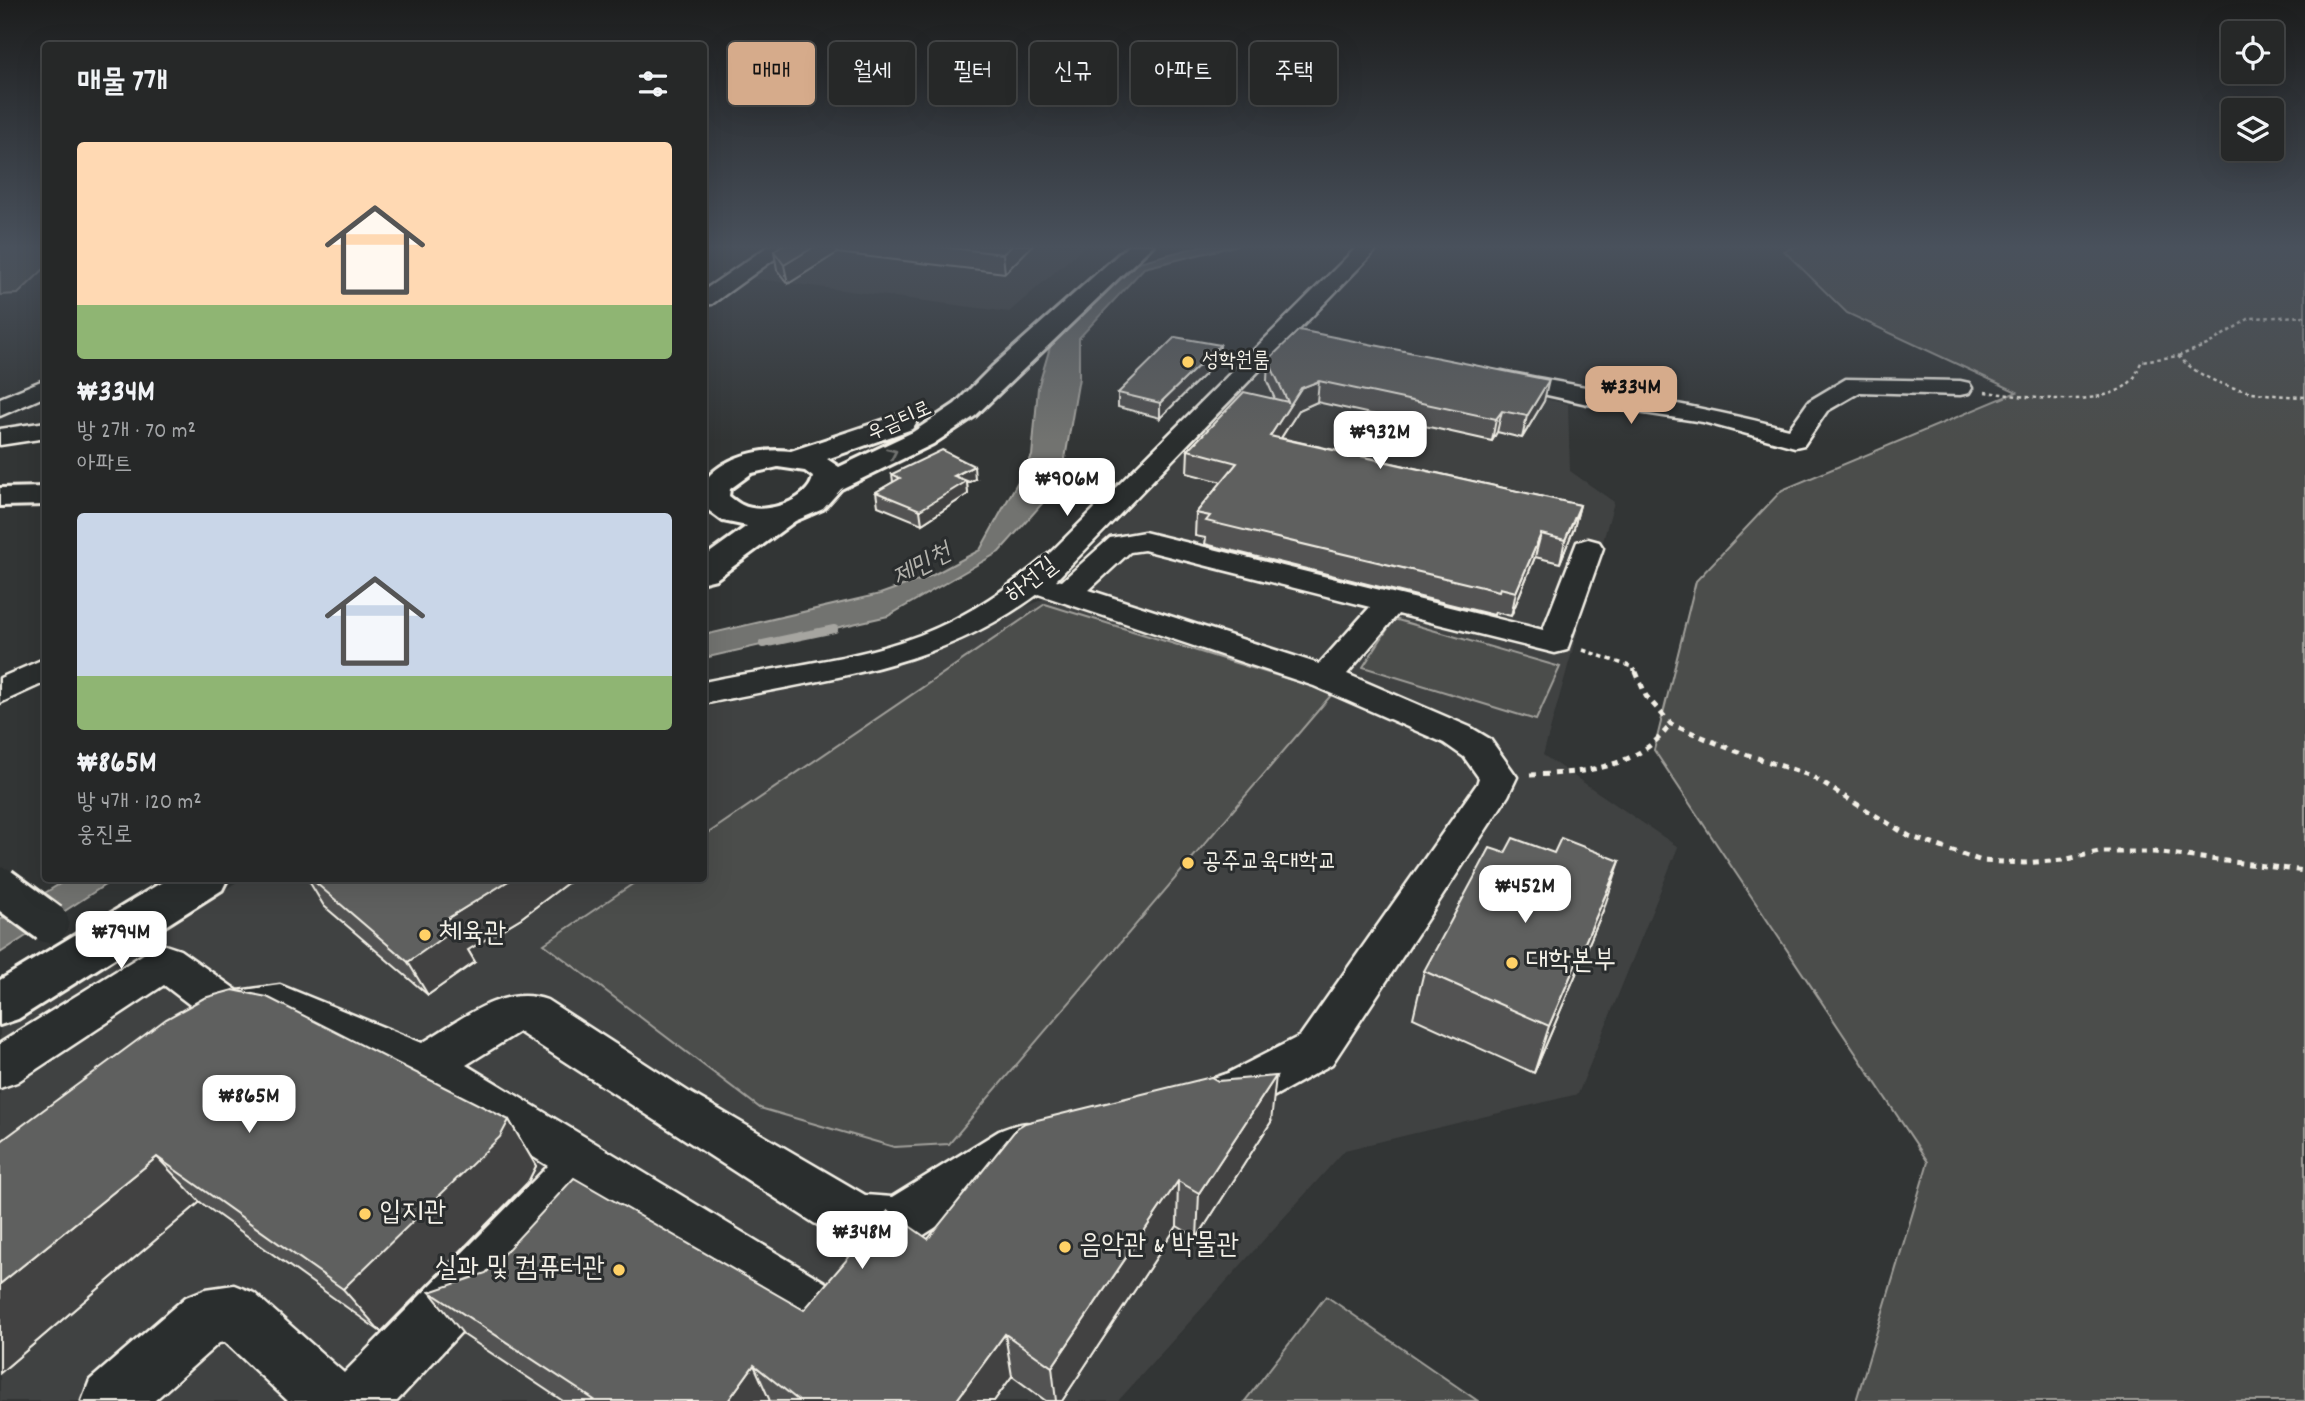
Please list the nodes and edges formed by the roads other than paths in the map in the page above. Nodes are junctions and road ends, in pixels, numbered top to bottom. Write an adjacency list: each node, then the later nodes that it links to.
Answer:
1 (1070, 310): 4 (main road, 우금티로)
2 (1319, 310): 19 (street, 하선길)
3 (1472, 371): 6 (street)
4 (1001, 373): 10 (main road, 우금티로); 11 (main road, 우금티로, one-way to 4)
5 (42, 388): 7 (street)
6 (1961, 388)
7 (0, 408)
8 (42, 431): 9 (street)
9 (0, 437)
10 (795, 459): 11 (main road); 12 (main road)
11 (830, 483): 15 (main road, 우금티로)
12 (713, 489): 15 (main road); 16 (main road)
13 (42, 496): 14 (main road)
14 (0, 498)
15 (784, 514): 18 (main road)
16 (707, 524)
17 (1588, 548): 21 (street)
18 (707, 570)
19 (1035, 583): 20 (street); 25 (street, 하선길)
20 (1067, 594): 21 (street); 23 (street)
21 (1389, 604): 23 (street)
22 (42, 670): 24 (street)
23 (1326, 678): 32 (street)
24 (0, 692)
25 (707, 692)
26 (200, 882): 28 (main road)
27 (0, 887): 28 (street, bridge)
28 (81, 955): 29 (main road)
29 (0, 1004)
30 (425, 1065): 31 (street); 33 (street); 34 (street)
31 (0, 1069)
32 (1186, 1105)
33 (1069, 1134)
34 (586, 1161): 35 (street); 38 (street)
35 (807, 1302)
36 (111, 1401): 37 (street)
37 (331, 1401)
38 (357, 1401)

